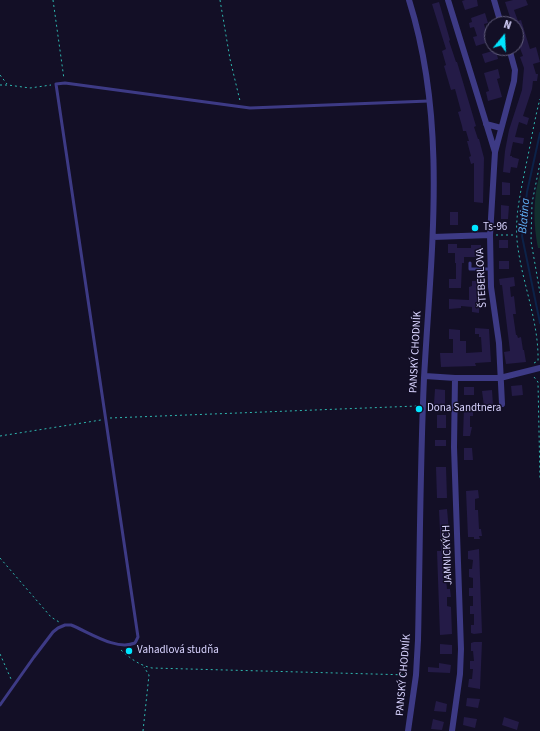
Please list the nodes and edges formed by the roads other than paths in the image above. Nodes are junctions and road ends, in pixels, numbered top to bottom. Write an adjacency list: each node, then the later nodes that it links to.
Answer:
1 (409, 0): 6 (street, PANSKÝ CHODNÍK)
2 (448, 0): 7 (street, ŠTEBERLOVA)
3 (494, 0): 4 (street)
4 (499, 16)
5 (511, 56): 8 (street, ŠTEBERLOVA)
6 (430, 101): 11 (street, PANSKÝ CHODNÍK); 19 (lane)
7 (486, 124): 8 (street); 9 (street, ŠTEBERLOVA)
8 (501, 128): 9 (street, ŠTEBERLOVA)
9 (495, 152): 10 (street, ŠTEBERLOVA)
10 (490, 235): 11 (street); 13 (street, ŠTEBERLOVA)
11 (433, 237): 15 (street, PANSKÝ CHODNÍK)
12 (470, 263): 13 (lane)
13 (491, 269): 17 (street, ŠTEBERLOVA)
14 (538, 369): 17 (street)
15 (425, 376): 16 (street); 20 (street, PANSKÝ CHODNÍK)
16 (455, 378): 17 (street); 21 (street, JAMNICKÝCH)
17 (500, 378): 18 (street, ŠTEBERLOVA)
18 (502, 404)
19 (0, 705)
20 (408, 731)
21 (452, 731)

